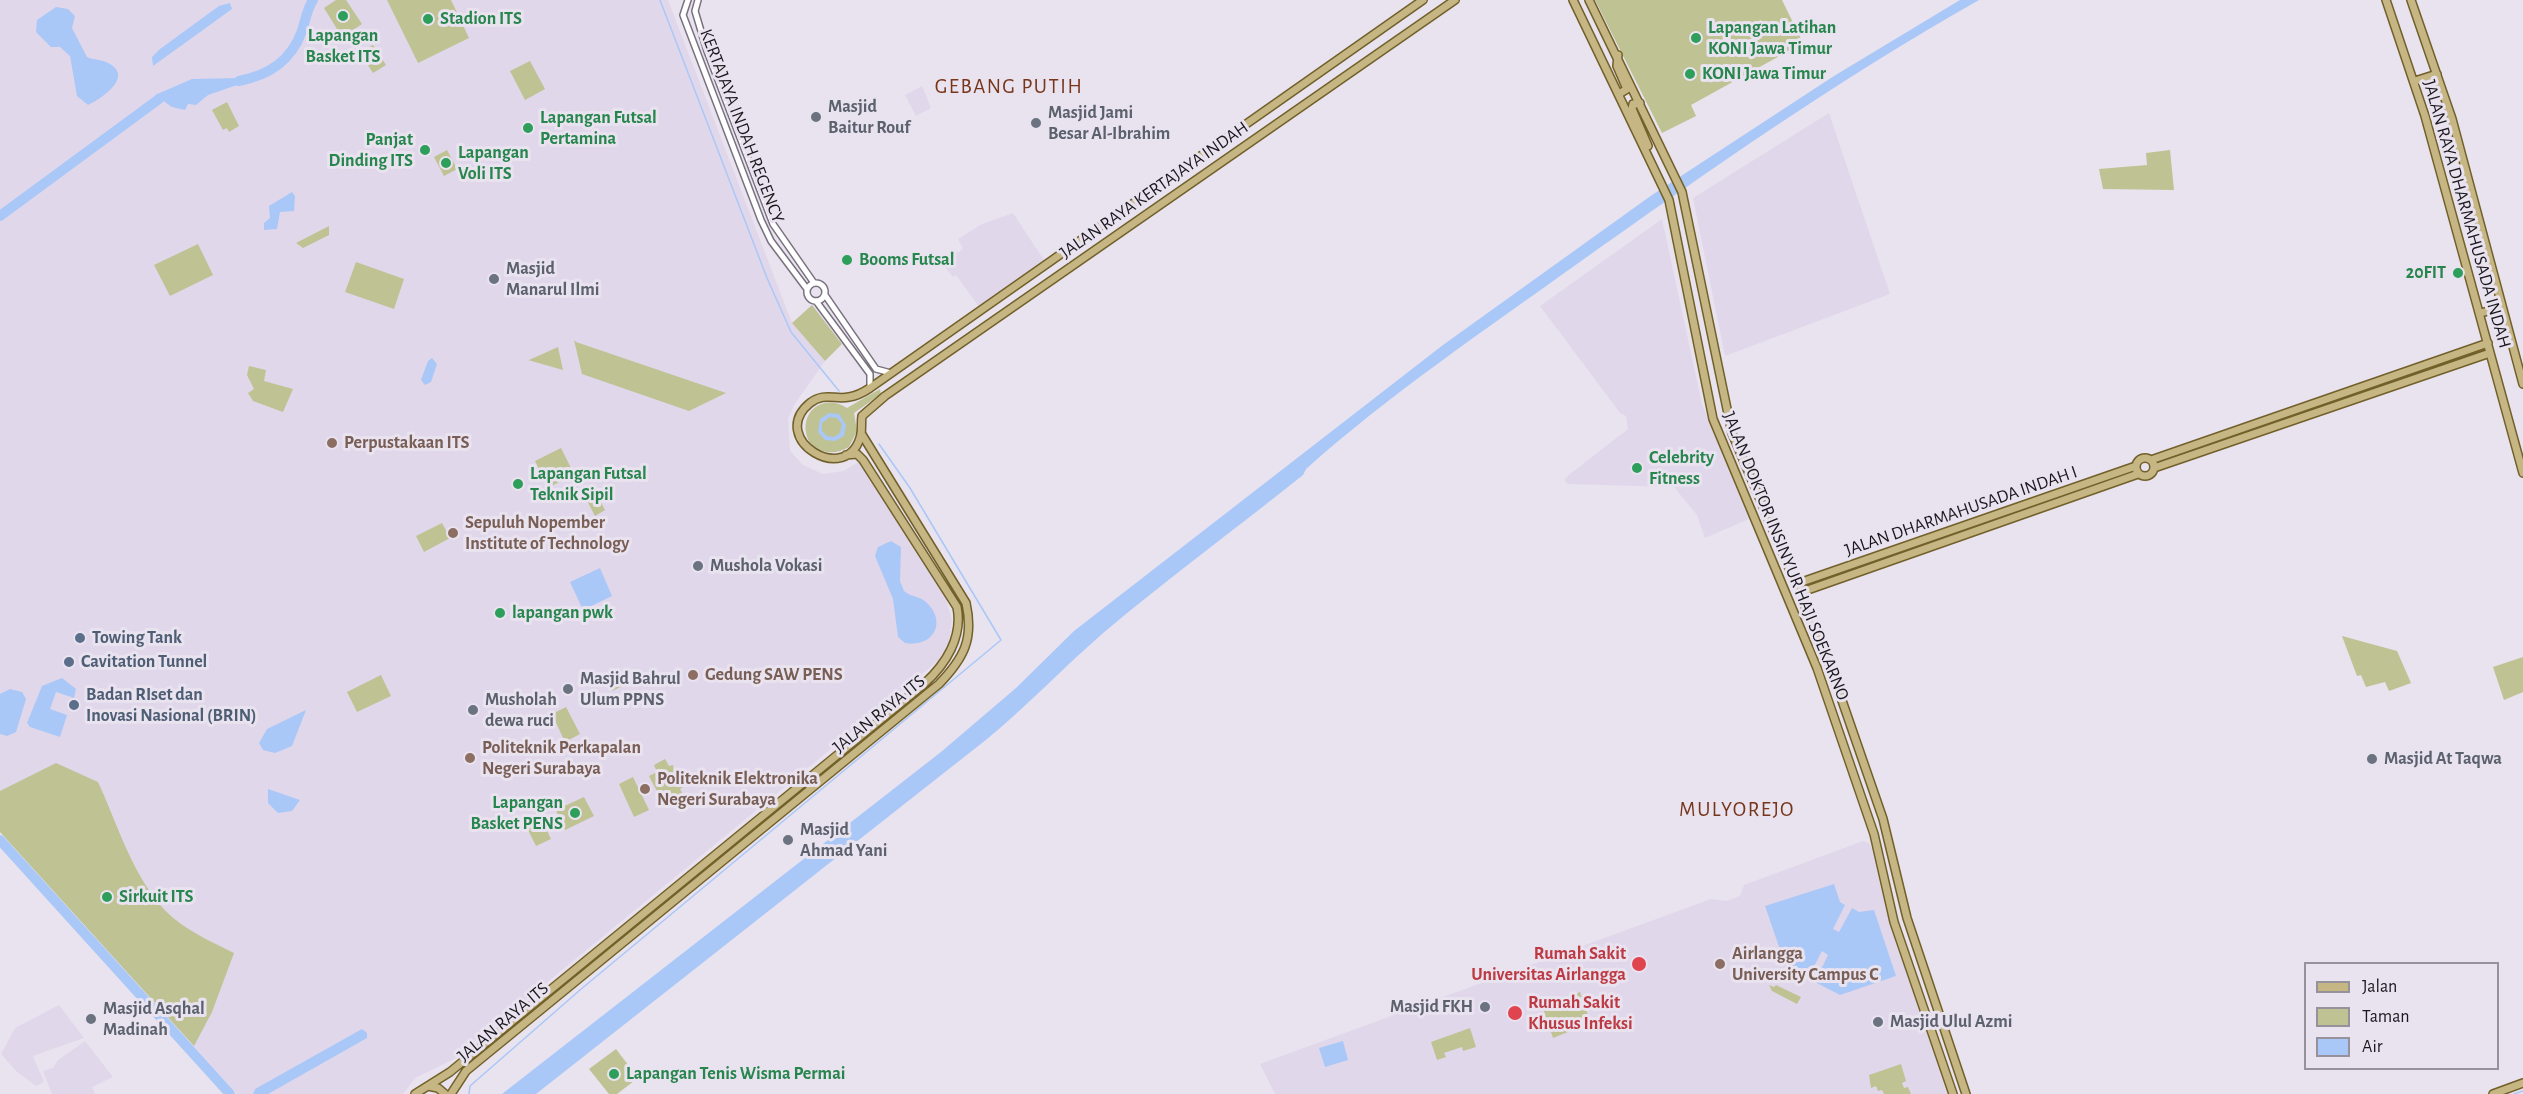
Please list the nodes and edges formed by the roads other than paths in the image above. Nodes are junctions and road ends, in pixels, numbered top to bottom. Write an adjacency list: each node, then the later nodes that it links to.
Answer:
1 (688, 0): 12 (street, KERTAJAYA INDAH REGENCY)
2 (698, 0): 10 (street, KERTAJAYA INDAH REGENCY)
3 (1423, 0): 11 (main road, JALAN RAYA KERTAJAYA INDAH)
4 (1455, 0): 14 (main road, JALAN RAYA KERTAJAYA INDAH)
5 (1573, 0): 16 (main road, JALAN DOKTOR INSINYUR HAJI SOEKARNO)
6 (1589, 0): 9 (main road, JALAN DOKTOR INSINYUR HAJI SOEKARNO)
7 (2386, 0): 15 (main road, JALAN RAYA DHARMAHUSADA INDAH)
8 (2411, 0): 13 (main road, JALAN RAYA DHARMAHUSADA INDAH)
9 (1618, 56): 16 (main road); 17 (main road, JALAN DOKTOR INSINYUR HAJI SOEKARNO)
10 (712, 65): 12 (street); 19 (street, KERTAJAYA INDAH REGENCY)
11 (1327, 67): 14 (main road); 21 (main road, JALAN RAYA KERTAJAYA INDAH)
12 (702, 69): 20 (street, KERTAJAYA INDAH REGENCY)
13 (2437, 74): 15 (main road); 27 (main road, JALAN RAYA DHARMAHUSADA INDAH)
14 (1336, 81): 22 (main road, JALAN RAYA KERTAJAYA INDAH)
15 (2415, 81): 28 (main road, JALAN RAYA DHARMAHUSADA INDAH)
16 (1619, 94): 18 (main road, JALAN DOKTOR INSINYUR HAJI SOEKARNO)
17 (1640, 103): 18 (main road); 43 (main road, JALAN DOKTOR INSINYUR HAJI SOEKARNO)
18 (1647, 151): 44 (main road, JALAN DOKTOR INSINYUR HAJI SOEKARNO)
19 (747, 152): 20 (street); 23 (street, KERTAJAYA INDAH REGENCY)
20 (737, 157): 24 (street, KERTAJAYA INDAH REGENCY)
21 (1105, 223): 22 (main road); 31 (main road, JALAN RAYA KERTAJAYA INDAH)
22 (1114, 236): 34 (main road, JALAN RAYA KERTAJAYA INDAH)
23 (814, 283): 24 (street); 25 (street)
24 (807, 288): 26 (street)
25 (825, 295): 26 (street); 31 (street)
26 (816, 301): 33 (street)
27 (2502, 307): 28 (main road); 32 (main road, JALAN RAYA DHARMAHUSADA INDAH)
28 (2481, 314): 29 (main road, JALAN RAYA DHARMAHUSADA INDAH)
29 (2488, 344): 30 (main road, JALAN RAYA DHARMAHUSADA INDAH); 38 (main road)
30 (2490, 353): 40 (main road); 41 (main road, JALAN RAYA DHARMAHUSADA INDAH)
31 (890, 374): 33 (main road, JALAN RAYA KERTAJAYA INDAH); 34 (main road)
32 (2523, 384)
33 (873, 386): 35 (main road); 37 (main road, JALAN RAYA KERTAJAYA INDAH)
34 (897, 388): 35 (main road, JALAN RAYA KERTAJAYA INDAH)
35 (885, 396): 36 (main road, JALAN RAYA KERTAJAYA INDAH)
36 (861, 433): 37 (main road); 47 (main road, JALAN RAYA ITS)
37 (843, 456): 48 (main road, JALAN RAYA ITS)
38 (2151, 460): 39 (main road); 40 (main road)
39 (2136, 466): 42 (main road); 45 (main road, JALAN DHARMAHUSADA INDAH I)
40 (2154, 468): 42 (main road)
41 (2522, 468)
42 (2138, 474): 46 (main road, JALAN DHARMAHUSADA INDAH I)
43 (1764, 509): 44 (main road); 51 (main road, JALAN DOKTOR INSINYUR HAJI SOEKARNO)
44 (1753, 518): 54 (main road, JALAN DOKTOR INSINYUR HAJI SOEKARNO)
45 (1959, 527): 46 (main road); 51 (main road, JALAN DHARMAHUSADA INDAH I)
46 (1962, 536): 52 (main road, JALAN DHARMAHUSADA INDAH I)
47 (928, 540): 48 (main road); 49 (main road, JALAN RAYA ITS)
48 (919, 546): 50 (main road, JALAN RAYA ITS)
49 (934, 550): 50 (main road); 57 (main road, JALAN RAYA ITS)
50 (926, 556): 55 (main road, JALAN RAYA ITS)
51 (1796, 584): 52 (main road, JALAN DOKTOR INSINYUR HAJI SOEKARNO)
52 (1799, 593): 53 (main road, JALAN DOKTOR INSINYUR HAJI SOEKARNO)
53 (1829, 663): 54 (main road); 73 (main road, JALAN DOKTOR INSINYUR HAJI SOEKARNO)
54 (1817, 668): 72 (main road, JALAN DOKTOR INSINYUR HAJI SOEKARNO)
55 (843, 750): 56 (main road, JALAN RAYA ITS); 57 (main road)
56 (834, 756): 58 (main road); 59 (main road, JALAN RAYA ITS)
57 (849, 757): 58 (main road, JALAN RAYA ITS)
58 (842, 764): 61 (main road, JALAN RAYA ITS)
59 (716, 852): 60 (main road, JALAN RAYA ITS); 61 (main road)
60 (708, 859): 62 (main road); 63 (main road, JALAN RAYA ITS)
61 (723, 861): 62 (main road, JALAN RAYA ITS)
62 (715, 868): 65 (main road, JALAN RAYA ITS)
63 (542, 997): 64 (main road, JALAN RAYA ITS); 65 (main road)
64 (533, 1004): 66 (main road); 68 (main road, JALAN RAYA ITS)
65 (548, 1004): 66 (main road, JALAN RAYA ITS)
66 (539, 1011): 71 (main road, JALAN RAYA ITS)
67 (2523, 1083): 74 (main road)
68 (428, 1086): 69 (main road, JALAN RAYA ITS); 70 (main road)
69 (415, 1094)
70 (445, 1094)
71 (451, 1094)
72 (1953, 1094)
73 (1966, 1094)
74 (2493, 1094)

